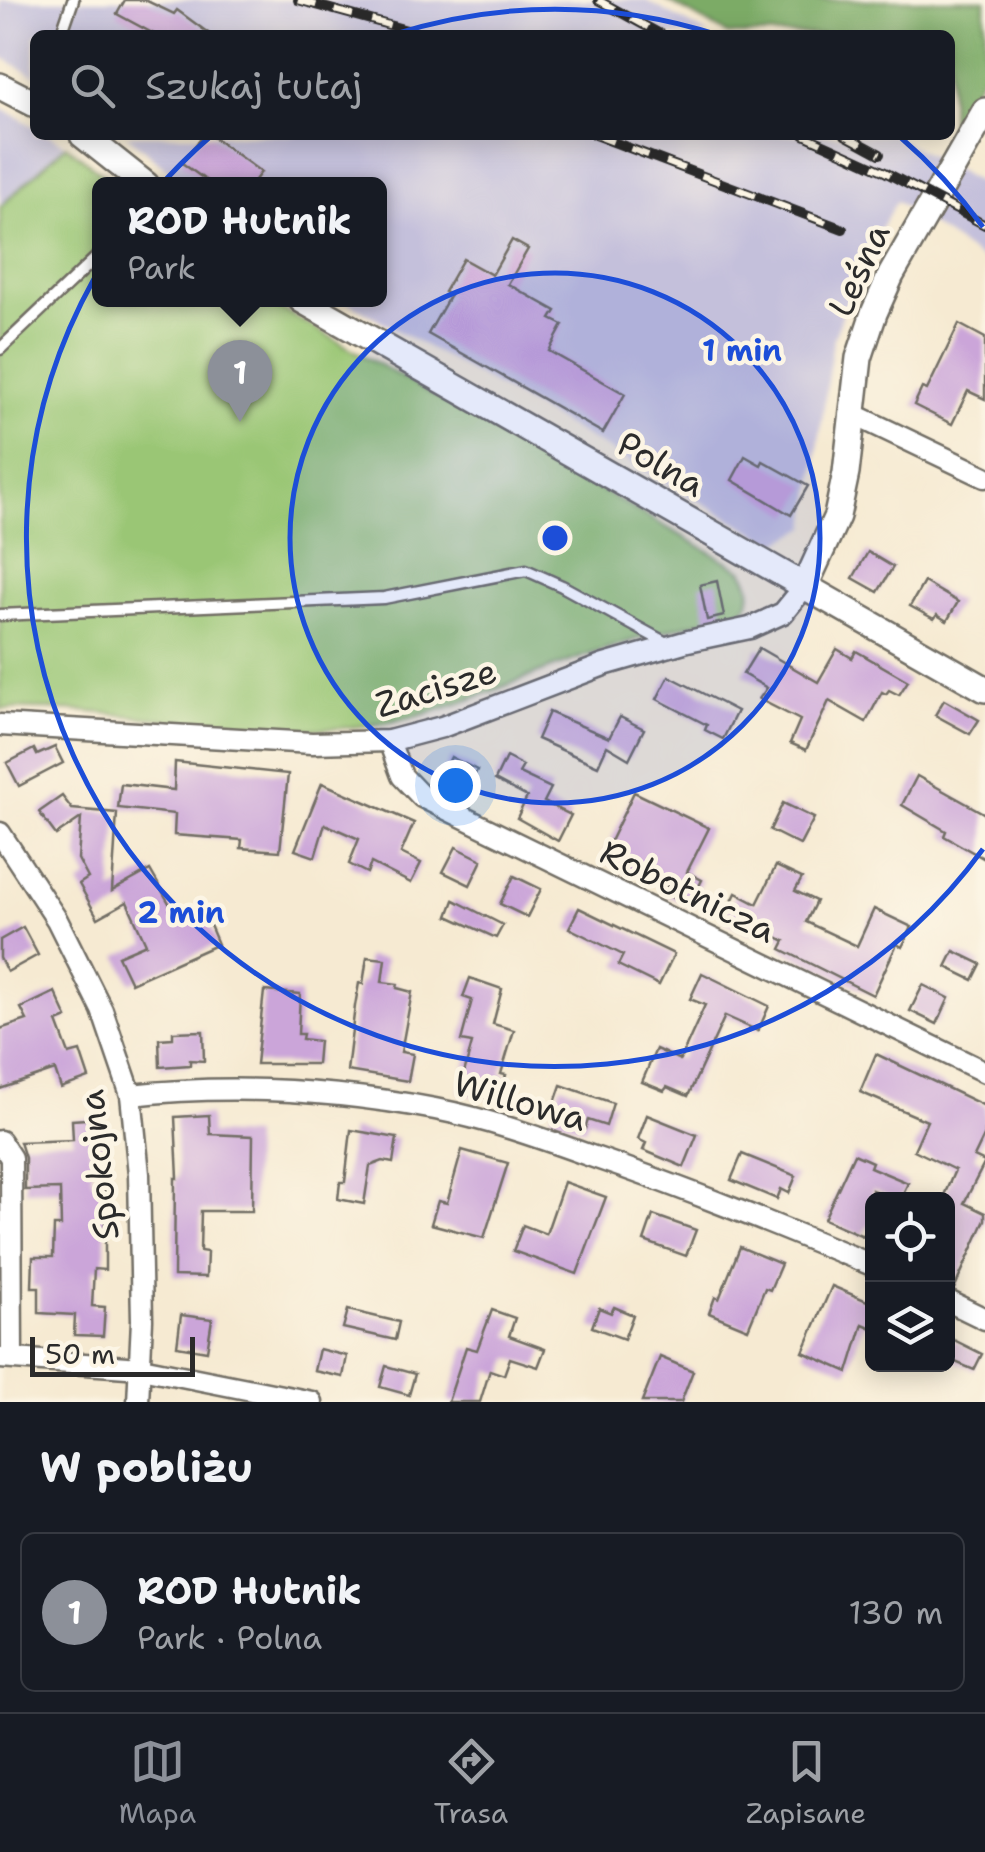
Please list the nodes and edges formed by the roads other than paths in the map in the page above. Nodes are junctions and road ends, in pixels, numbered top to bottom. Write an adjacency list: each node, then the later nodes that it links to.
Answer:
1 (73, 0): 2 (lane)
2 (63, 30)
3 (0, 86): 4 (street)
4 (30, 101)
5 (985, 111): 11 (street, Leśna)
6 (89, 140): 7 (street)
7 (137, 177)
8 (92, 262): 10 (lane)
9 (314, 307): 13 (street, Polna)
10 (0, 349)
11 (850, 413): 12 (street); 13 (street, Leśna)
12 (985, 477)
13 (805, 586): 15 (street, Zacisze); 16 (street, Polna)
14 (0, 616): 15 (lane)
15 (672, 646): 18 (street, Zacisze)
16 (985, 689)
17 (0, 725): 18 (street, Zacisze)
18 (389, 742): 20 (street, Robotnicza)
19 (0, 833): 21 (street, Spokojna)
20 (985, 1072)
21 (131, 1095): 23 (street, Willowa); 27 (street, Spokojna)
22 (0, 1141): 26 (street)
23 (865, 1262)
24 (955, 1304): 25 (street)
25 (985, 1319)
26 (6, 1358): 27 (street)
27 (141, 1368): 28 (street, Spokojna); 29 (street)
28 (138, 1402)
29 (312, 1402)

